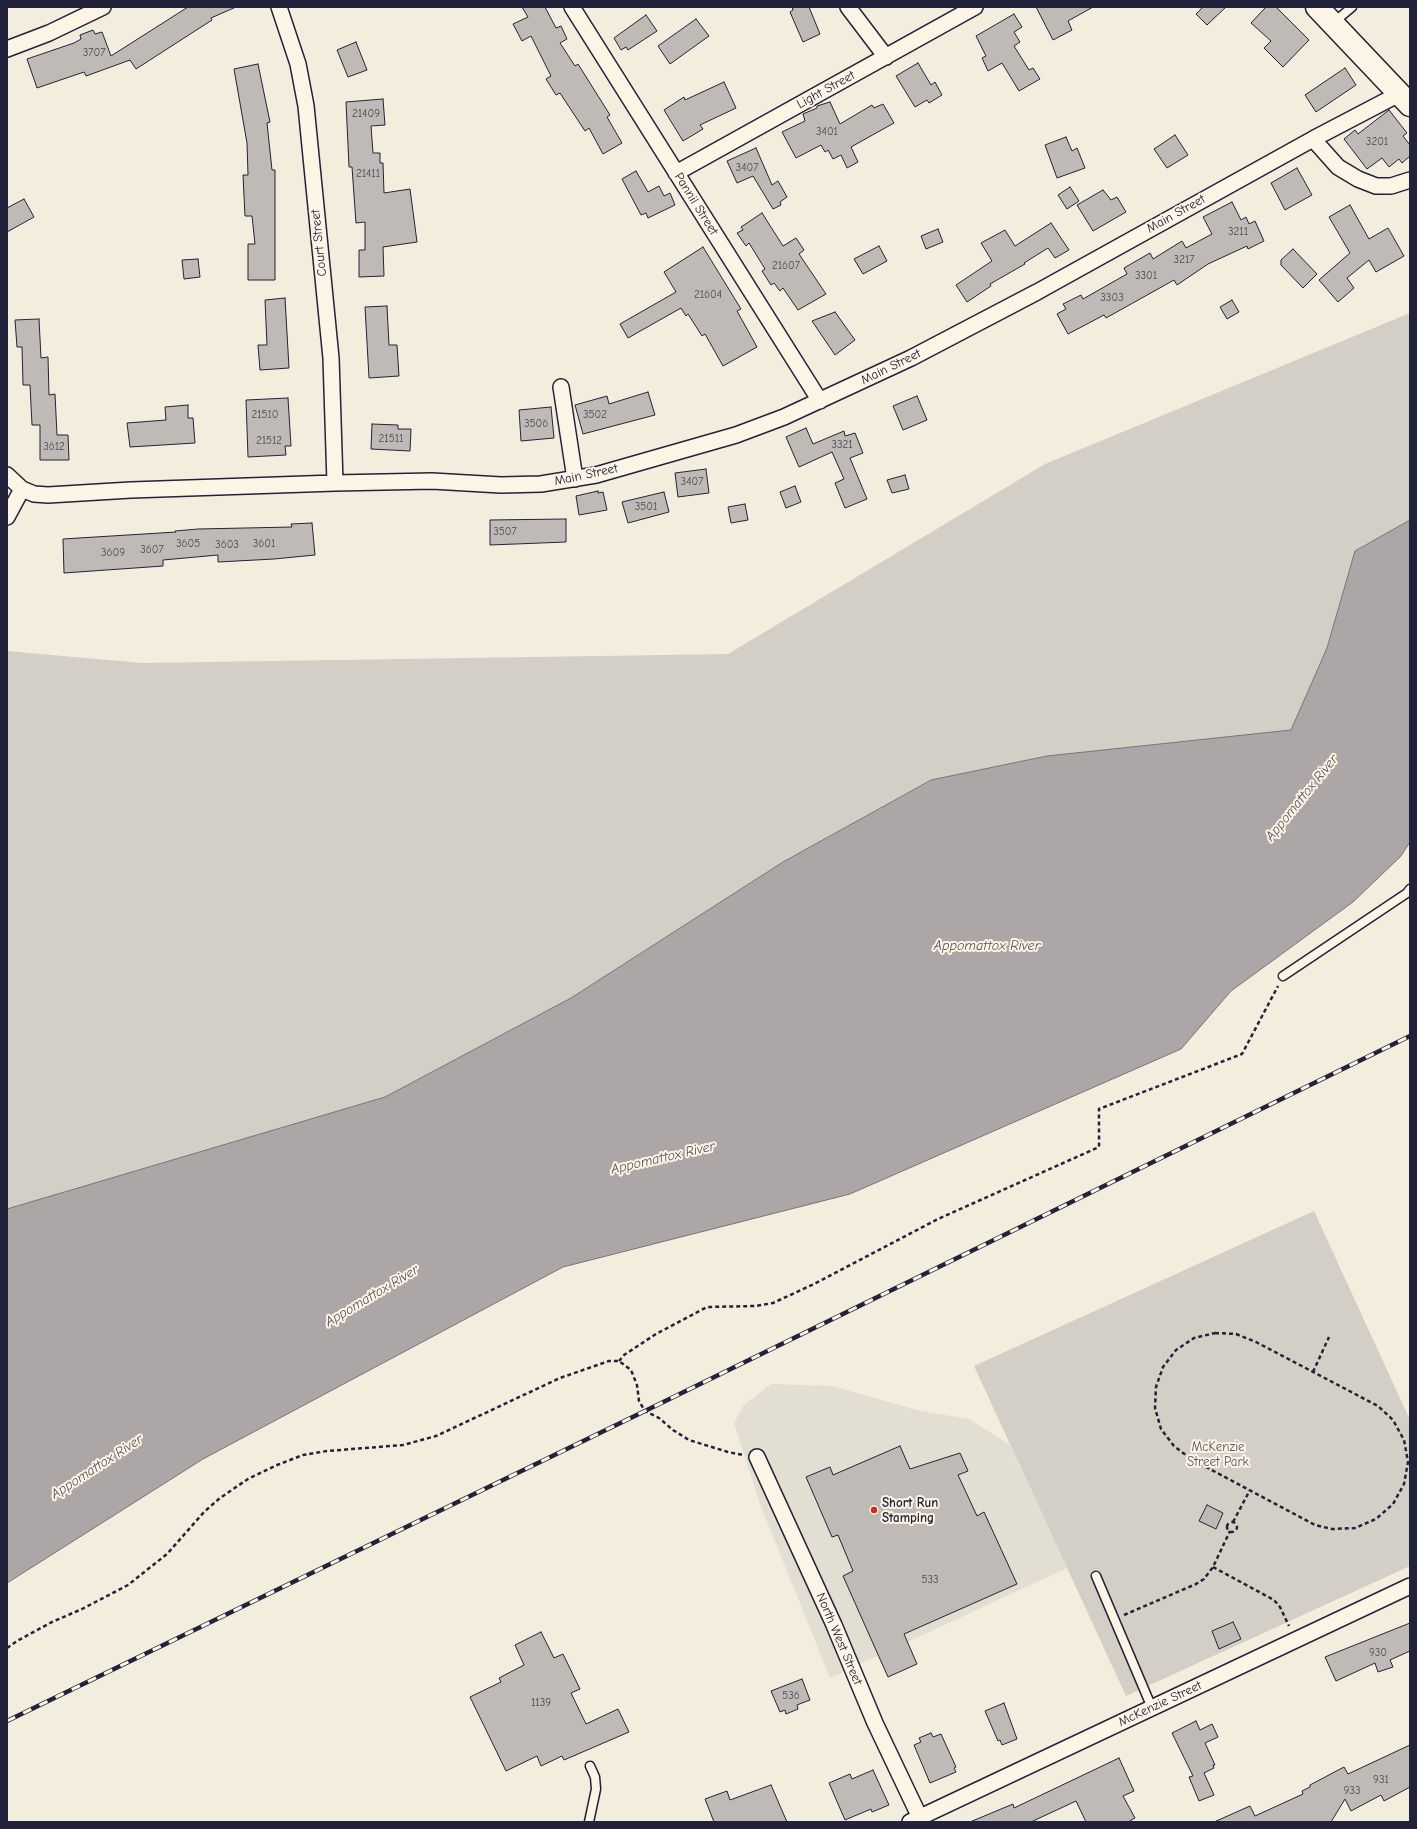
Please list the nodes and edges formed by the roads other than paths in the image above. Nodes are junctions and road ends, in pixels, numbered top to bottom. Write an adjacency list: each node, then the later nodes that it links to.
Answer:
1 (103, 7): 9 (street)
2 (279, 7): 19 (street, Court Street)
3 (572, 7): 13 (street, Pannil Street)
4 (848, 7): 10 (street)
5 (976, 7): 10 (street, Light Street)
6 (1316, 7): 8 (main road)
7 (1352, 7): 8 (lane)
8 (1332, 24): 11 (main road)
9 (7, 49)
10 (886, 57): 13 (street, Light Street)
11 (1404, 100): 12 (street, Main Street)
12 (1313, 139): 14 (street); 16 (street, Main Street)
13 (676, 173): 16 (street, Pannil Street)
14 (1410, 180)
15 (561, 388): 18 (street)
16 (820, 401): 18 (street, Main Street)
17 (7, 475): 20 (street)
18 (575, 479): 19 (street, Main Street)
19 (335, 483): 20 (street, Main Street)
20 (22, 489): 21 (street)
21 (7, 517)
22 (1410, 889): 23 (lane)
23 (1283, 976)
24 (757, 1457): 29 (street, North West Street)
25 (1096, 1576): 27 (lane)
26 (1410, 1586): 27 (street, McKenzie Street)
27 (1152, 1708): 29 (street, McKenzie Street)
28 (590, 1766): 30 (lane)
29 (917, 1820)
30 (588, 1822)

